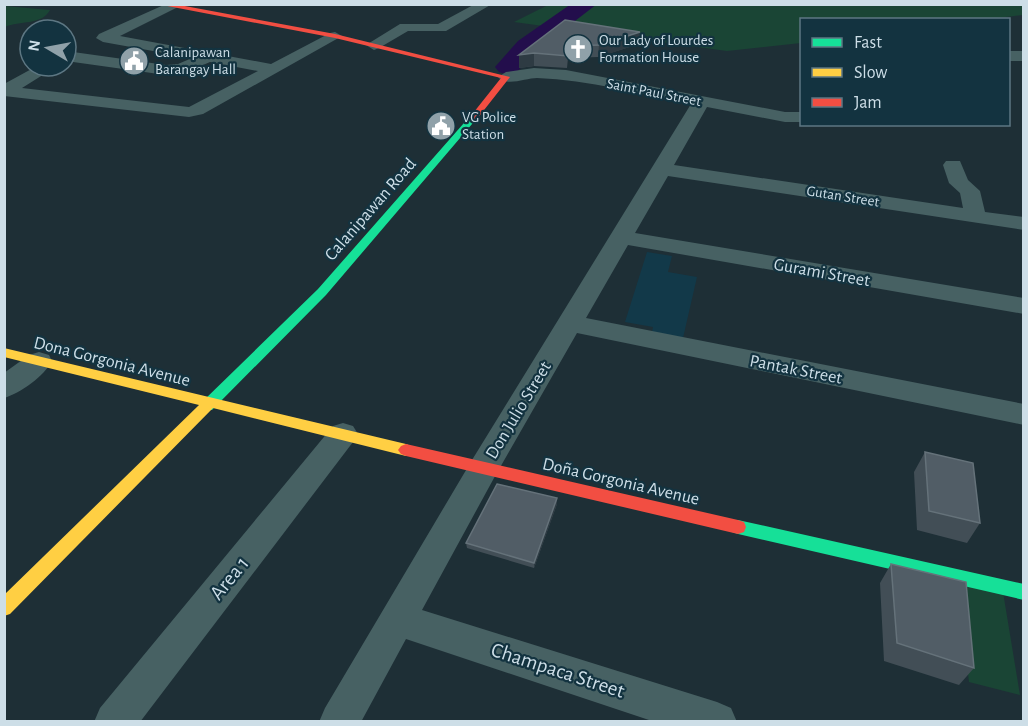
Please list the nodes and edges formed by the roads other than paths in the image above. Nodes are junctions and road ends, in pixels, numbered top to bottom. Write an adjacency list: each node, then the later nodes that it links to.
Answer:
1 (486, 4): 5 (street)
2 (171, 5): 3 (street); 4 (street)
3 (335, 36): 5 (street); 9 (street)
4 (104, 37): 6 (street); 7 (street)
5 (374, 45): 10 (street)
6 (78, 50)
7 (209, 56): 8 (street); 9 (street)
8 (78, 58)
9 (274, 69): 12 (street)
10 (506, 77): 13 (street, Saint Paul Street); 25 (street, Calanipawan Road)
11 (28, 78): 12 (street)
12 (5, 91)
13 (702, 101): 14 (street, Saint Paul Street); 16 (street, Don Julio Street)
14 (800, 117)
15 (952, 165): 17 (street)
16 (662, 169): 17 (street, Gutan Street); 19 (street, Don Julio Street)
17 (975, 216): 18 (street, Gutan Street)
18 (1023, 224)
19 (621, 237): 20 (street, Gurami Street); 21 (street, Don Julio Street)
20 (1023, 306)
21 (569, 323): 26 (street, Pantak Street); 28 (street, Don Julio Street)
22 (4, 352): 23 (street, Dona Gorgonia Avenue)
23 (39, 361): 24 (street); 25 (street, Dona Gorgonia Avenue)
24 (4, 388)
25 (210, 404): 27 (street, Doña Gorgonia Avenue); 30 (street, Calanipawan Road)
26 (1023, 415)
27 (343, 434): 28 (street, Doña Gorgonia Avenue); 32 (street, Area 1)
28 (483, 469): 29 (street, Doña Gorgonia Avenue); 31 (street, Don Julio Street)
29 (1023, 592)
30 (4, 608)
31 (398, 620): 33 (street, Don Julio Street); 34 (street, Champaca Street)
32 (114, 722)
33 (339, 722)
34 (717, 722)

